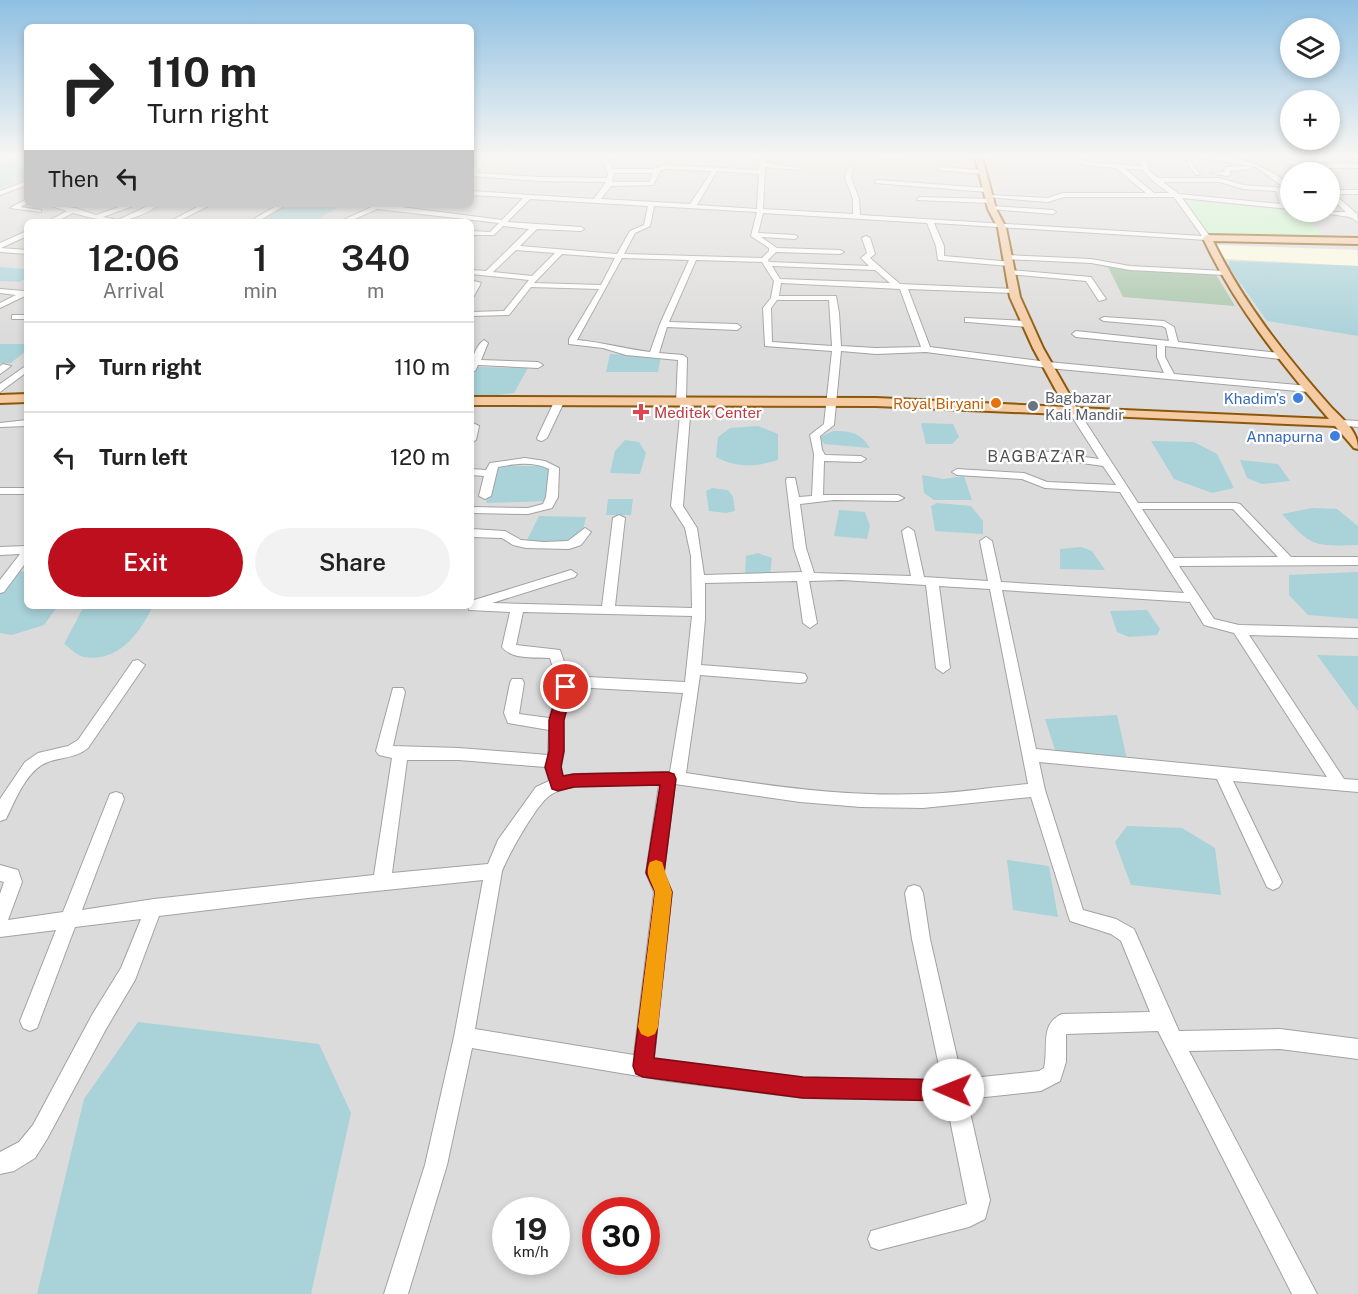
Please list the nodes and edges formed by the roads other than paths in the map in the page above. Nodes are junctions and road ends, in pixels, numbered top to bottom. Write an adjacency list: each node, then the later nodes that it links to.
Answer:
1 (477, 217): 10 (street)
2 (492, 217): 10 (street)
3 (508, 217): 10 (street)
4 (649, 217): 30 (street)
5 (759, 217): 17 (street)
6 (848, 217): 9 (street)
7 (998, 217): 13 (main road)
8 (1192, 217): 22 (street)
9 (858, 218): 11 (street)
10 (505, 221): 12 (street); 15 (street)
11 (930, 223): 13 (street); 35 (street)
12 (534, 227): 14 (street); 25 (street)
13 (1002, 228): 22 (street); 35 (main road)
14 (580, 229)
15 (474, 233)
16 (24, 234): 19 (street)
17 (754, 235): 18 (street); 26 (street)
18 (795, 237)
19 (16, 238): 20 (street); 24 (street)
20 (24, 238)
21 (866, 238): 36 (street)
22 (1207, 238): 23 (main road); 38 (main road)
23 (1357, 242)
24 (0, 248): 27 (street)
25 (516, 248): 28 (street); 39 (street)
26 (773, 250): 29 (street); 34 (street)
27 (24, 252)
28 (560, 252): 30 (street); 40 (street)
29 (840, 252)
30 (619, 256): 32 (street); 45 (street)
31 (24, 258): 33 (street)
32 (693, 259): 34 (street); 60 (street)
33 (17, 262)
34 (766, 262): 36 (street); 41 (street)
35 (1009, 265): 38 (street); 48 (main road); 53 (street)
36 (875, 268): 44 (street)
37 (474, 272): 39 (street)
38 (1225, 273): 70 (main road)
39 (487, 274): 40 (street)
40 (532, 281): 45 (street); 55 (street)
41 (778, 281): 43 (street); 51 (street)
42 (477, 283): 46 (street)
43 (834, 284): 44 (street); 52 (street)
44 (900, 285): 48 (street); 68 (street)
45 (604, 287): 69 (street)
46 (474, 288)
47 (0, 291): 49 (street)
48 (1014, 291): 61 (main road)
49 (24, 292)
50 (24, 293): 54 (street)
51 (775, 298): 52 (street); 67 (street)
52 (833, 298): 67 (street)
53 (1102, 299)
54 (0, 306)
55 (474, 314)
56 (15, 316): 57 (street)
57 (24, 317)
58 (1104, 319): 66 (street)
59 (968, 320): 61 (street)
60 (664, 324): 62 (street); 69 (street)
61 (1027, 324): 73 (main road)
62 (737, 327)
63 (1076, 334): 65 (street)
64 (484, 343): 71 (street)
65 (1161, 343): 66 (street); 76 (street)
66 (1174, 345): 70 (street)
67 (837, 347): 68 (street); 83 (street)
68 (926, 349): 73 (street)
69 (654, 354): 82 (street)
70 (1280, 356): 77 (main road)
71 (474, 364)
72 (538, 364): 74 (street)
73 (1048, 365): 76 (street); 84 (main road)
74 (474, 366)
75 (24, 371): 78 (street)
76 (1170, 376): 77 (street)
77 (1309, 389): 86 (main road)
78 (1, 397): 79 (main road)
79 (24, 398)
80 (474, 401): 81 (main road)
81 (559, 402): 82 (main road); 89 (street)
82 (684, 403): 83 (main road); 121 (street)
83 (831, 403): 84 (main road); 92 (street)
84 (1074, 412): 86 (main road); 94 (street)
85 (24, 423): 88 (street)
86 (1341, 423): 87 (street); 90 (main road)
87 (1358, 424)
88 (3, 425)
89 (542, 438)
90 (1358, 445)
91 (1041, 454): 94 (street)
92 (819, 455): 93 (street); 104 (street)
93 (861, 459)
94 (1108, 463): 99 (street)
95 (474, 472): 97 (street)
96 (957, 472): 99 (street)
97 (490, 473): 102 (street); 107 (street)
98 (791, 480): 105 (street)
99 (1124, 489): 106 (street)
100 (0, 491): 101 (street)
101 (24, 491)
102 (485, 496)
103 (898, 498): 104 (street)
104 (818, 499): 105 (street)
105 (794, 501): 120 (street)
106 (1134, 506): 116 (street); 118 (street)
107 (474, 510)
108 (619, 518): 127 (street)
109 (908, 531): 122 (street)
110 (585, 532): 111 (street)
111 (474, 533)
112 (986, 541): 123 (street)
113 (0, 551): 114 (street)
114 (24, 551)
115 (24, 555): 124 (street)
116 (1288, 561): 117 (street); 118 (street)
117 (1358, 561)
118 (1169, 562): 125 (street)
119 (571, 574): 126 (street)
120 (806, 576): 121 (street); 122 (street); 129 (street)
121 (698, 579): 128 (street)
122 (925, 581): 123 (street); 133 (street)
123 (993, 584): 125 (street); 142 (street)
124 (0, 589)
125 (1191, 598): 130 (street)
126 (517, 609): 127 (street); 136 (street)
127 (608, 611): 128 (street)
128 (697, 612): 134 (street)
129 (810, 623)
130 (1239, 630): 131 (street); 147 (street)
131 (1358, 633)
132 (138, 665): 151 (street)
133 (943, 668)
134 (694, 670): 135 (street); 138 (street)
135 (800, 678)
136 (565, 681): 138 (street); 140 (street)
137 (518, 684): 140 (street)
138 (691, 688): 145 (street)
139 (398, 692): 141 (street)
140 (556, 725): 143 (street)
141 (400, 754): 143 (street); 154 (street)
142 (1031, 755): 144 (street); 149 (street)
143 (554, 762): 146 (street)
144 (1222, 774): 147 (street); 155 (street)
145 (673, 778): 146 (street); 149 (street); 166 (street)
146 (558, 784): 152 (street)
147 (1340, 785): 148 (street)
148 (1358, 786)
149 (1037, 790): 161 (street)
150 (116, 799): 159 (street)
151 (2, 806)
152 (493, 871): 154 (street); 163 (street)
153 (0, 873): 158 (street)
154 (382, 880): 157 (street)
155 (1273, 882)
156 (914, 893): 167 (street)
157 (154, 907): 159 (street); 168 (street)
158 (0, 917)
159 (69, 920): 160 (street); 162 (street)
160 (0, 929)
161 (1163, 1021): 164 (street); 167 (street)
162 (30, 1022)
163 (464, 1037): 166 (street); 170 (street)
164 (1174, 1041): 165 (street); 171 (street)
165 (1358, 1049)
166 (643, 1066): 167 (street)
167 (953, 1090): 169 (street)
168 (0, 1164)
169 (879, 1239)
170 (396, 1294)
171 (1305, 1294)

